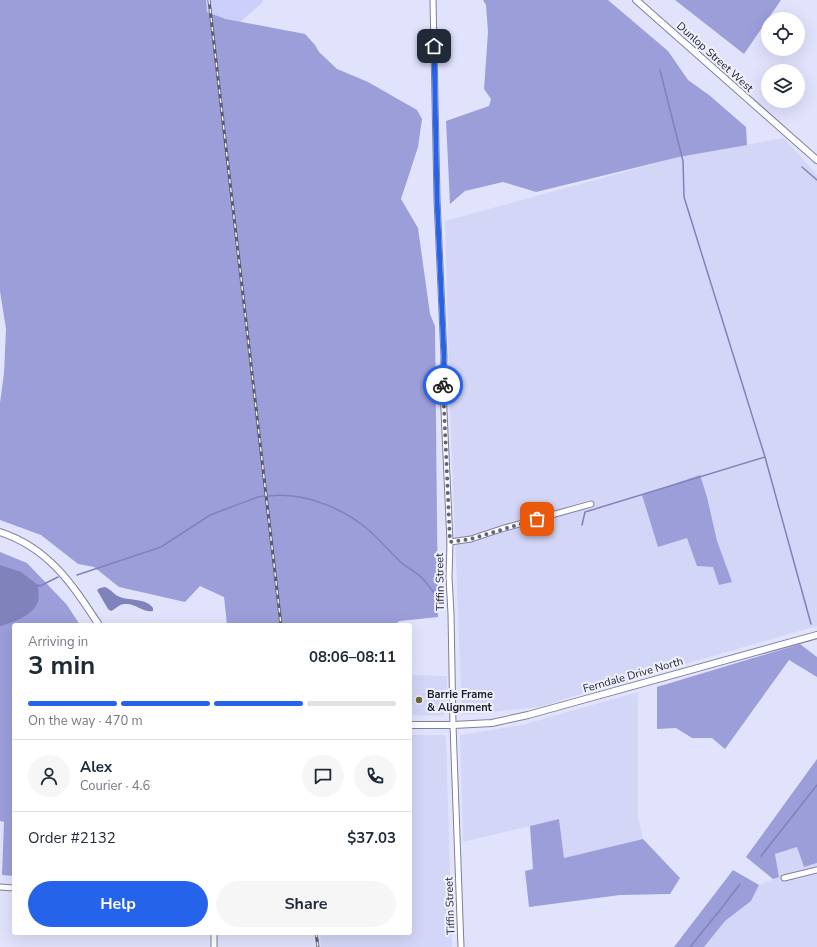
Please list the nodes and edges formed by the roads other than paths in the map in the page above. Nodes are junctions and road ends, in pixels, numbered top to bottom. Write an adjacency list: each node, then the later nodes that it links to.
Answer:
1 (432, 0): 6 (street, Tiffin Street)
2 (636, 0): 3 (main road, Dunlop Street West)
3 (817, 160)
4 (591, 504): 6 (street)
5 (0, 532): 7 (main road)
6 (450, 542): 10 (street, Tiffin Street)
7 (98, 623)
8 (817, 635): 10 (main road, Ferndale Drive North)
9 (412, 725): 10 (main road, Ferndale Drive North)
10 (453, 725): 17 (street, Tiffin Street)
11 (817, 870): 12 (street)
12 (784, 878)
13 (0, 887): 14 (street)
14 (12, 888)
15 (214, 935): 16 (street)
16 (214, 947)
17 (461, 947)

